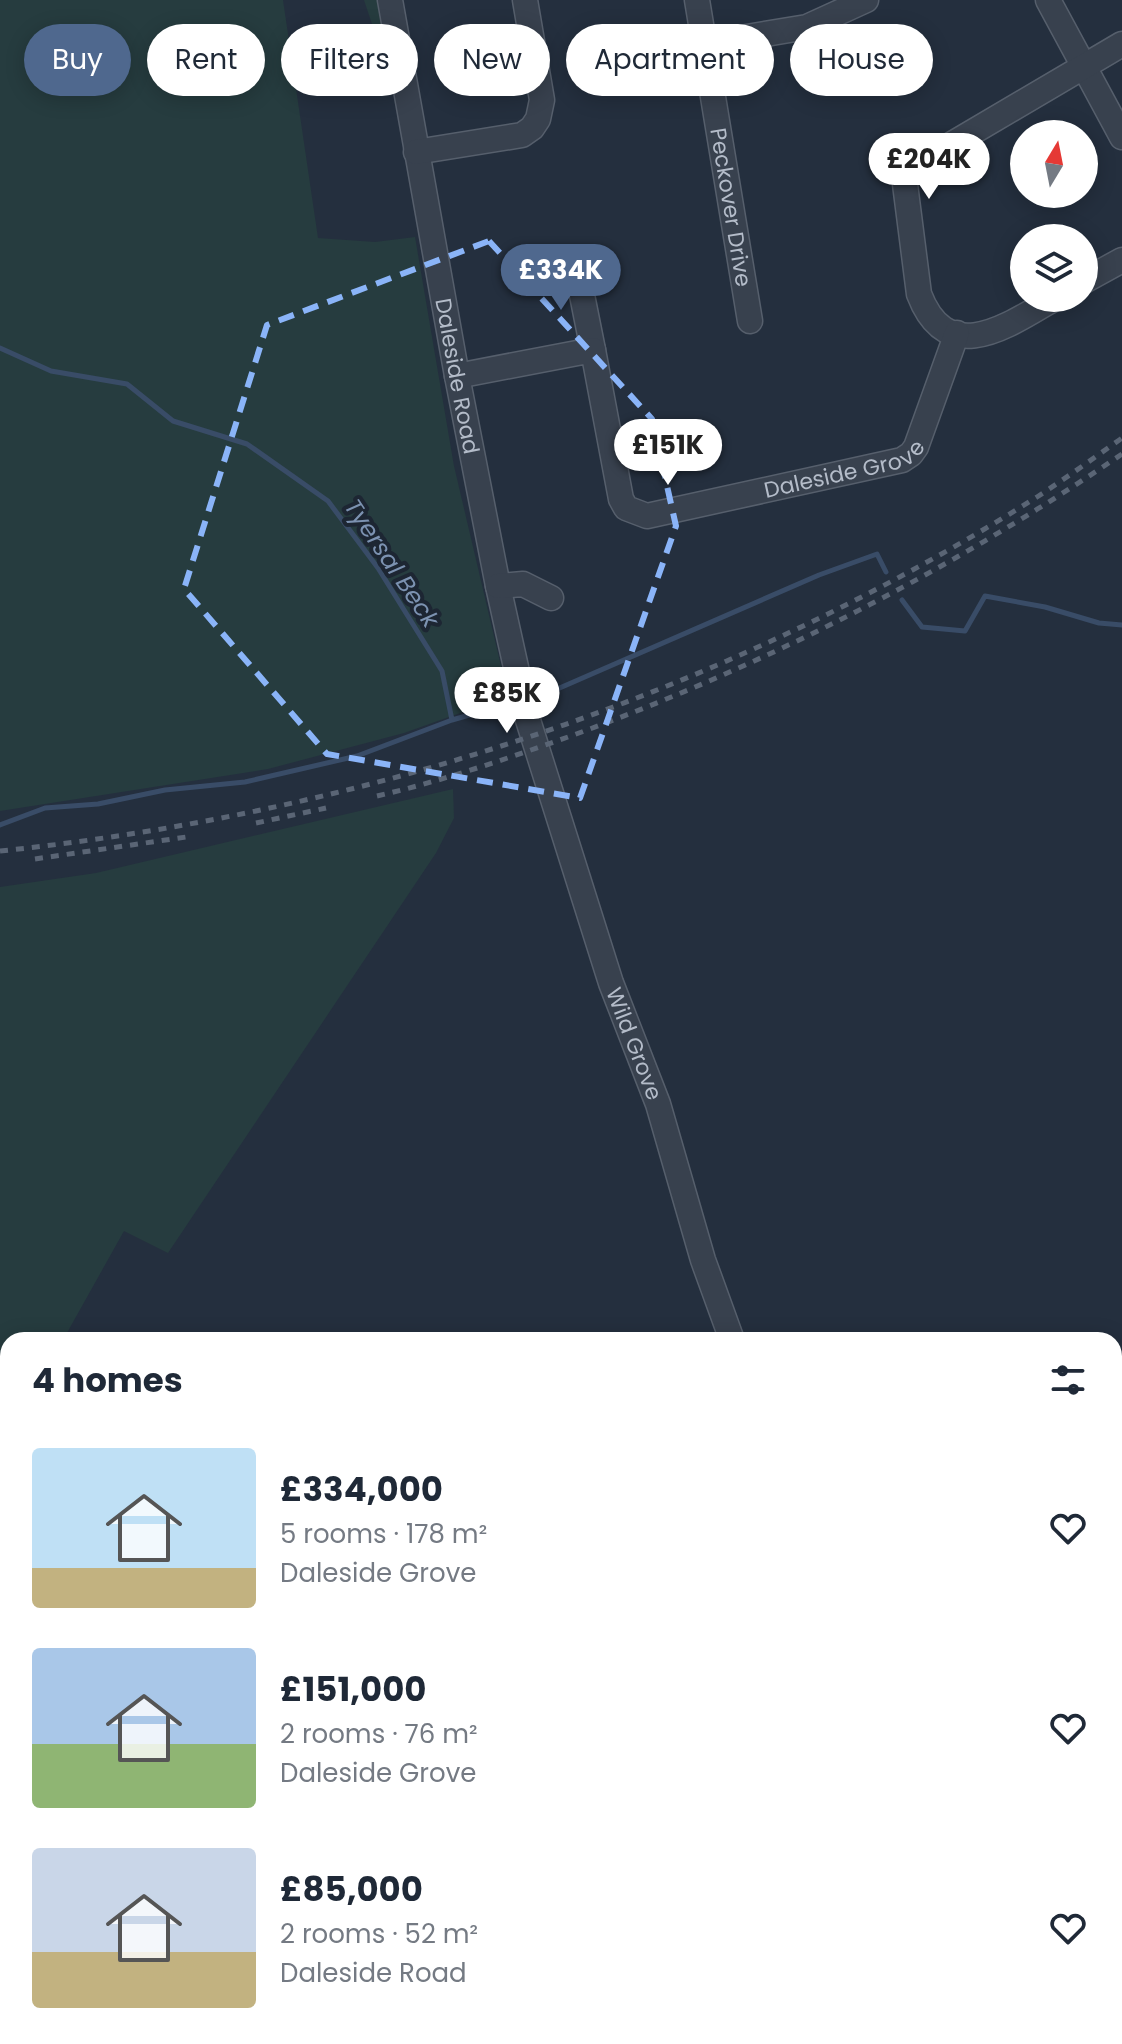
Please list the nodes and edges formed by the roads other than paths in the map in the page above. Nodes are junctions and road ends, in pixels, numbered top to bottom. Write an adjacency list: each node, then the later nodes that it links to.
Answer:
1 (390, 0): 12 (street, Daleside Road)
2 (525, 0): 12 (street)
3 (697, 0): 6 (street, Peckover Drive)
4 (866, 0): 7 (street)
5 (1048, 0): 9 (street)
6 (701, 24)
7 (774, 32)
8 (1122, 44): 9 (street)
9 (1083, 67): 11 (street); 18 (street)
10 (713, 96): 17 (street, Peckover Drive)
11 (1122, 137)
12 (416, 152): 20 (street, Daleside Road)
13 (1122, 260): 15 (street)
14 (576, 265): 19 (street, Daleside Grove)
15 (1098, 273)
16 (1030, 312): 18 (street)
17 (750, 321)
18 (957, 333): 19 (street, Daleside Grove)
19 (593, 350): 20 (street)
20 (457, 376): 21 (street, Daleside Road)
21 (498, 586): 22 (street); 23 (street, Daleside Road)
22 (551, 598)
23 (536, 748): 24 (street, Wild Grove)
24 (729, 1332)

